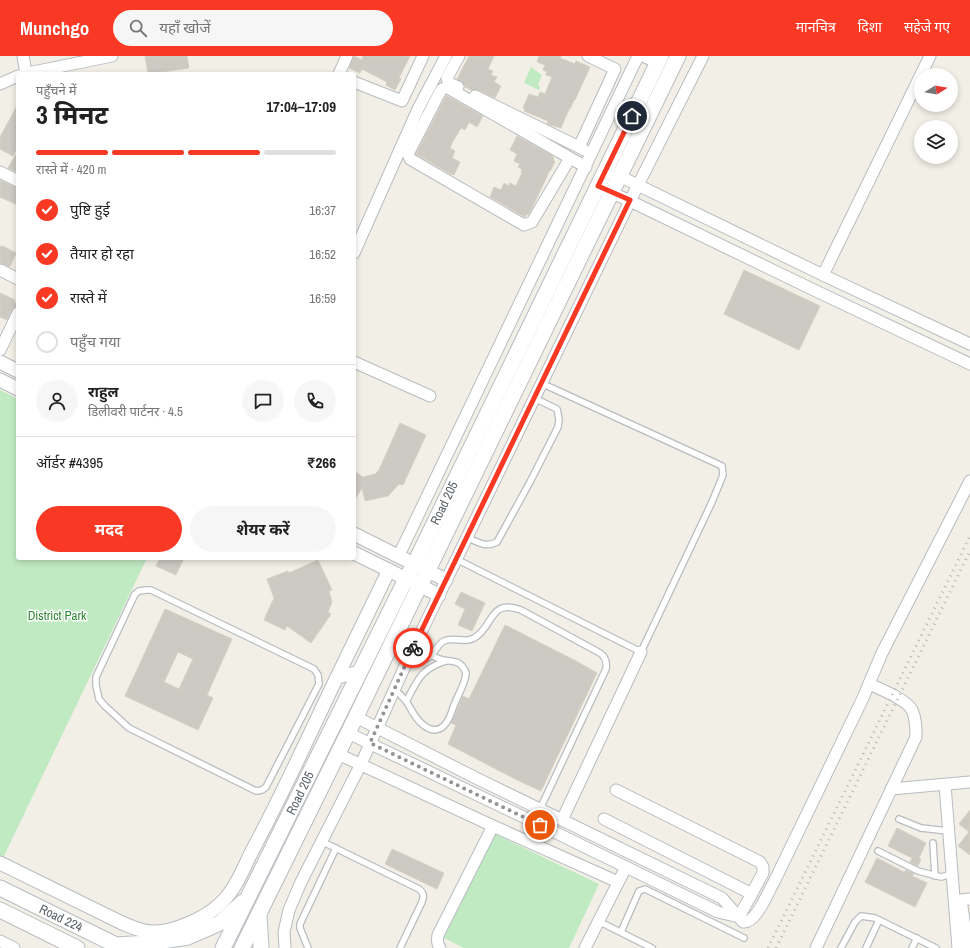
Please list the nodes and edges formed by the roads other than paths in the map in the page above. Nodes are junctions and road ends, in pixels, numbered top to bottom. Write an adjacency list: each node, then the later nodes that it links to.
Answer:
1 (23, 56): 14 (street)
2 (107, 56): 15 (street)
3 (347, 56): 16 (street)
4 (424, 56): 18 (street)
5 (446, 56): 32 (street)
6 (459, 56): 20 (street)
7 (588, 56): 20 (street)
8 (638, 56): 21 (street)
9 (643, 56): 13 (street)
10 (678, 56): 26 (main road, Road 205)
11 (703, 56): 29 (street)
12 (930, 56): 34 (street)
13 (659, 59): 24 (main road, Road 205)
14 (22, 72)
15 (31, 72)
16 (340, 72)
17 (16, 77): 19 (street)
18 (356, 83)
19 (0, 84)
20 (578, 147): 21 (street)
21 (592, 154): 23 (street)
22 (570, 158): 22 (street); 23 (street)
23 (586, 167): 52 (street)
24 (606, 169): 26 (street); 28 (main road, Road 205)
25 (0, 172): 27 (street)
26 (620, 176): 29 (street); 30 (main road, Road 205)
27 (16, 180)
28 (598, 186): 30 (street); 54 (main road, Road 205)
29 (638, 186): 31 (street); 34 (street)
30 (612, 193): 31 (street); 56 (main road, Road 205)
31 (630, 200): 41 (street); 44 (street)
32 (356, 248)
33 (0, 270): 35 (street)
34 (823, 276): 37 (street)
35 (16, 278)
36 (16, 317): 38 (street)
37 (970, 344)
38 (0, 350)
39 (0, 362): 42 (street)
40 (356, 363): 46 (street)
41 (970, 364)
42 (16, 370)
43 (0, 380): 45 (street)
44 (541, 383): 47 (street); 62 (lane)
45 (16, 388)
46 (430, 396)
47 (534, 398): 50 (street); 50 (lane)
48 (970, 481): 69 (street)
49 (356, 535): 52 (street)
50 (467, 537): 53 (street)
51 (356, 554): 55 (street)
52 (399, 555): 54 (street)
53 (456, 559): 58 (street); 62 (lane)
54 (415, 563): 56 (street); 57 (main road, Road 205)
55 (389, 570): 57 (street); 68 (street)
56 (428, 570): 58 (street); 59 (main road, Road 205)
57 (406, 578): 59 (street); 67 (main road, Road 205)
58 (446, 580): 60 (street)
59 (420, 585): 60 (street); 61 (main road, Road 205)
60 (439, 594): 64 (street)
61 (390, 647): 64 (lane); 72 (main road, Road 205)
62 (641, 652): 85 (street)
63 (432, 655): 64 (lane); 65 (lane); 82 (lane)
64 (409, 657): 70 (street)
65 (448, 661): 71 (lane); 71 (lane)
66 (314, 669): 66 (lane)
67 (360, 672): 68 (street); 100 (main road, Road 205)
68 (337, 677): 92 (street)
69 (869, 684): 80 (street); 103 (street)
70 (394, 690): 71 (lane); 73 (street)
71 (407, 700)
72 (356, 717): 73 (street); 74 (main road, Road 205)
73 (376, 728): 75 (street); 82 (street)
74 (348, 733): 75 (street); 76 (main road, Road 205)
75 (370, 743): 77 (street); 93 (street)
76 (338, 754): 77 (street); 102 (main road, Road 205)
77 (361, 764): 86 (street); 88 (street)
78 (970, 782): 79 (street)
79 (945, 785): 80 (street); 87 (street)
80 (891, 789): 122 (street)
81 (616, 790): 98 (street)
82 (540, 809): 85 (street)
83 (604, 819): 98 (street)
84 (899, 819): 87 (lane)
85 (562, 820): 103 (street)
86 (493, 826): 96 (street); 119 (street)
87 (948, 831): 94 (street)
88 (321, 841): 90 (lane); 116 (street)
89 (933, 843): 95 (lane)
90 (336, 848): 117 (lane); 118 (lane)
91 (878, 851): 95 (lane)
92 (0, 863)
93 (626, 867): 96 (street); 103 (street)
94 (952, 874): 95 (lane); 127 (street)
95 (935, 876)
96 (618, 882): 105 (street)
97 (0, 888): 110 (main road, Road 224)
98 (752, 894): 103 (street)
99 (969, 894): 128 (street)
100 (248, 898): 110 (main road); 113 (main road, Road 205)
101 (0, 910): 112 (main road, Road 224)
102 (259, 914): 114 (main road, Road 205); 115 (main road)
103 (739, 917)
104 (879, 920): 108 (lane); 123 (lane); 124 (lane)
105 (598, 921): 106 (lane); 120 (street)
106 (621, 932): 107 (lane); 121 (lane)
107 (744, 938)
108 (916, 938): 125 (lane); 126 (lane)
109 (0, 941): 111 (street)
110 (119, 946)
111 (14, 948)
112 (77, 948)
113 (223, 948)
114 (242, 948)
115 (261, 948)
116 (285, 948)
117 (308, 948)
118 (400, 948)
119 (440, 948)
120 (585, 948)
121 (652, 948)
122 (816, 948)
123 (841, 948)
124 (866, 948)
125 (912, 948)
126 (936, 948)
127 (958, 948)
128 (968, 948)

